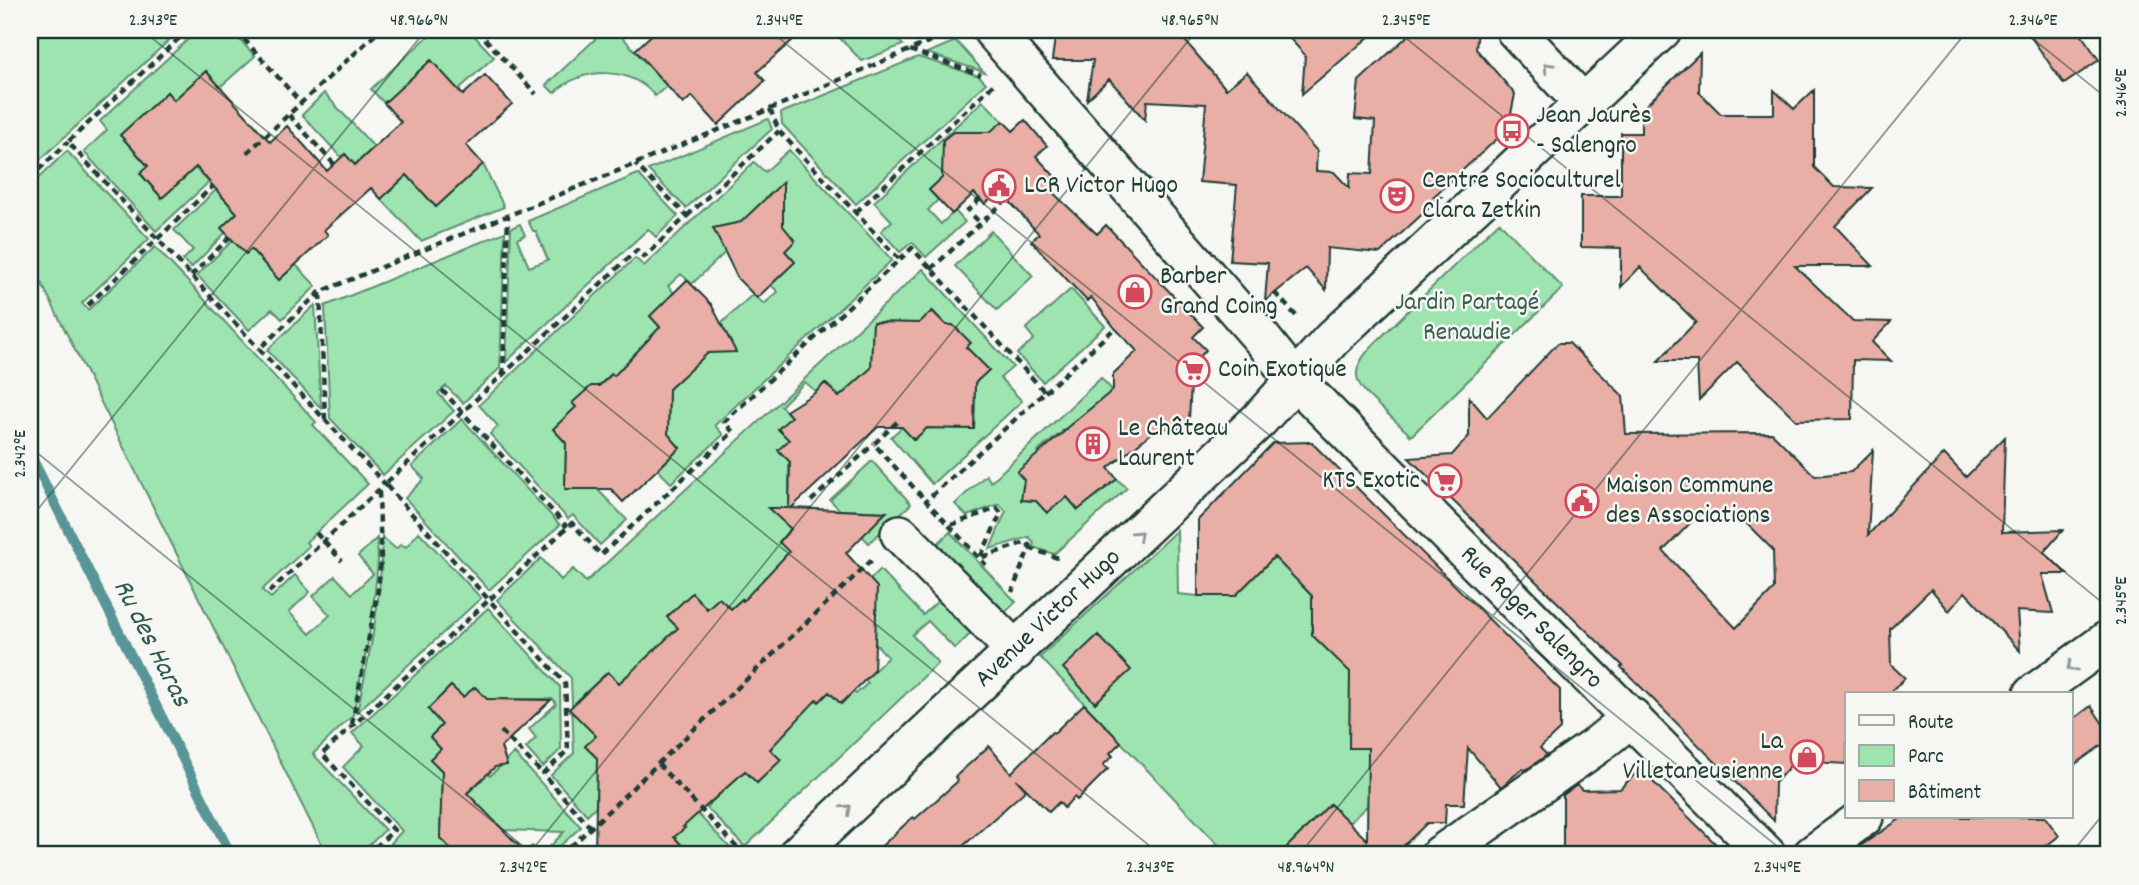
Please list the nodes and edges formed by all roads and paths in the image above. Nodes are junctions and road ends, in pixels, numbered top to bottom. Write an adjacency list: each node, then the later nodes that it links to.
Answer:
1 (188, 30): 16 (path)
2 (236, 30): 11 (path)
3 (380, 30): 11 (path)
4 (477, 30): 10 (path)
5 (958, 30): 9 (path)
6 (992, 30): 40 (street, Rue Roger Salengro)
7 (1515, 30): 12 (street, one-way to 7)
8 (1662, 30): 12 (street, Avenue Victor Hugo)
9 (909, 50): 13 (path); 24 (path)
10 (536, 94)
11 (301, 103): 14 (path)
12 (1583, 103): 40 (street, Avenue Victor Hugo)
13 (770, 109): 15 (path); 19 (path)
14 (289, 115): 17 (path); 18 (path)
15 (779, 131): 24 (path); 26 (path)
16 (68, 142): 20 (path); 29 (path)
17 (247, 153)
18 (334, 164)
19 (635, 164): 25 (path); 26 (path)
20 (30, 178)
21 (213, 186): 29 (path)
22 (980, 199): 27 (path)
23 (1007, 199): 27 (path)
24 (856, 212): 30 (path)
25 (508, 216): 33 (path); 39 (path)
26 (687, 216): 39 (path)
27 (981, 224): 31 (path)
28 (230, 237): 32 (path)
29 (157, 239): 32 (path); 35 (path)
30 (900, 260): 31 (path); 52 (path)
31 (931, 269): 42 (path)
32 (191, 276): 38 (path)
33 (320, 292): 38 (path); 44 (path)
34 (1275, 293): 36 (path)
35 (88, 305)
36 (1299, 319)
37 (1115, 328): 42 (path)
38 (260, 349): 44 (path)
39 (503, 375): 43 (path)
40 (1296, 380): 63 (street, Avenue Victor Hugo, one-way to 40); 66 (street, Rue Roger Salengro)
41 (442, 390): 43 (path)
42 (1045, 392): 50 (path)
43 (463, 412): 47 (path); 52 (path)
44 (325, 419): 47 (path)
45 (897, 422): 46 (path)
46 (874, 444): 49 (path); 50 (path)
47 (385, 484): 48 (path); 62 (path)
48 (379, 490): 55 (path); 67 (path)
49 (811, 501)
50 (928, 503): 51 (path); 54 (path)
51 (951, 525): 56 (path); 56 (path)
52 (567, 527): 62 (path)
53 (316, 533): 55 (path)
54 (900, 534): 63 (street); 69 (path)
55 (323, 541): 57 (path); 60 (path)
56 (980, 558): 58 (path); 61 (path)
57 (342, 561)
58 (988, 566)
59 (1004, 584): 61 (path)
60 (269, 592)
61 (1012, 592): 63 (path)
62 (489, 600): 67 (path); 70 (path)
63 (1005, 639): 76 (street, Avenue Victor Hugo, one-way to 63)
64 (2109, 639): 65 (street, one-way to 65)
65 (2036, 692)
66 (1632, 717): 77 (street); 78 (street, Rue Roger Salengro)
67 (352, 726): 73 (path)
68 (501, 731): 70 (path)
69 (658, 764): 72 (path); 75 (path)
70 (543, 775): 72 (path)
71 (1863, 818): 79 (street)
72 (591, 828): 74 (path)
73 (370, 855)
74 (562, 855)
75 (744, 855)
76 (797, 855)
77 (1440, 855)
78 (1767, 855)
79 (1812, 855)

